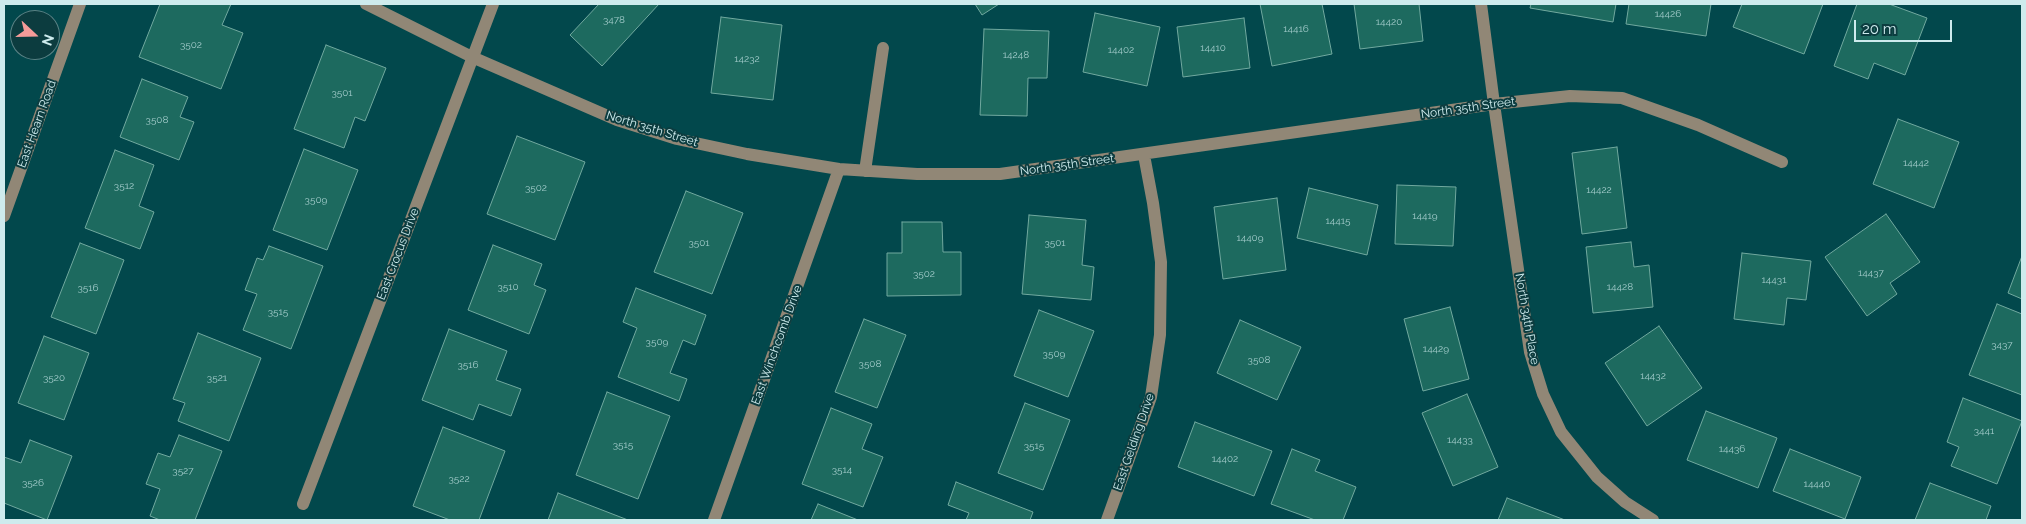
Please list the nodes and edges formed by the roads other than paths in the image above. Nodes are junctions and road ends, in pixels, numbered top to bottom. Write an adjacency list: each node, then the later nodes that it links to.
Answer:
1 (80, 4): 12 (street, East Hearn Road)
2 (366, 4): 6 (street, North 35th Street)
3 (493, 4): 6 (street, East Crocus Drive)
4 (1481, 4): 7 (street)
5 (883, 48): 11 (street)
6 (472, 56): 10 (street, North 35th Street); 13 (street, East Crocus Drive)
7 (1494, 104): 8 (street, North 35th Street); 9 (street, North 35th Street); 16 (street, North 34th Place)
8 (1144, 155): 11 (street, North 35th Street); 15 (street, East Gelding Drive)
9 (1782, 162)
10 (839, 169): 11 (street, North 35th Street); 14 (street, East Winchcomb Drive)
11 (865, 171)
12 (4, 216)
13 (303, 504)
14 (714, 520)
15 (1107, 520)
16 (1651, 520)

